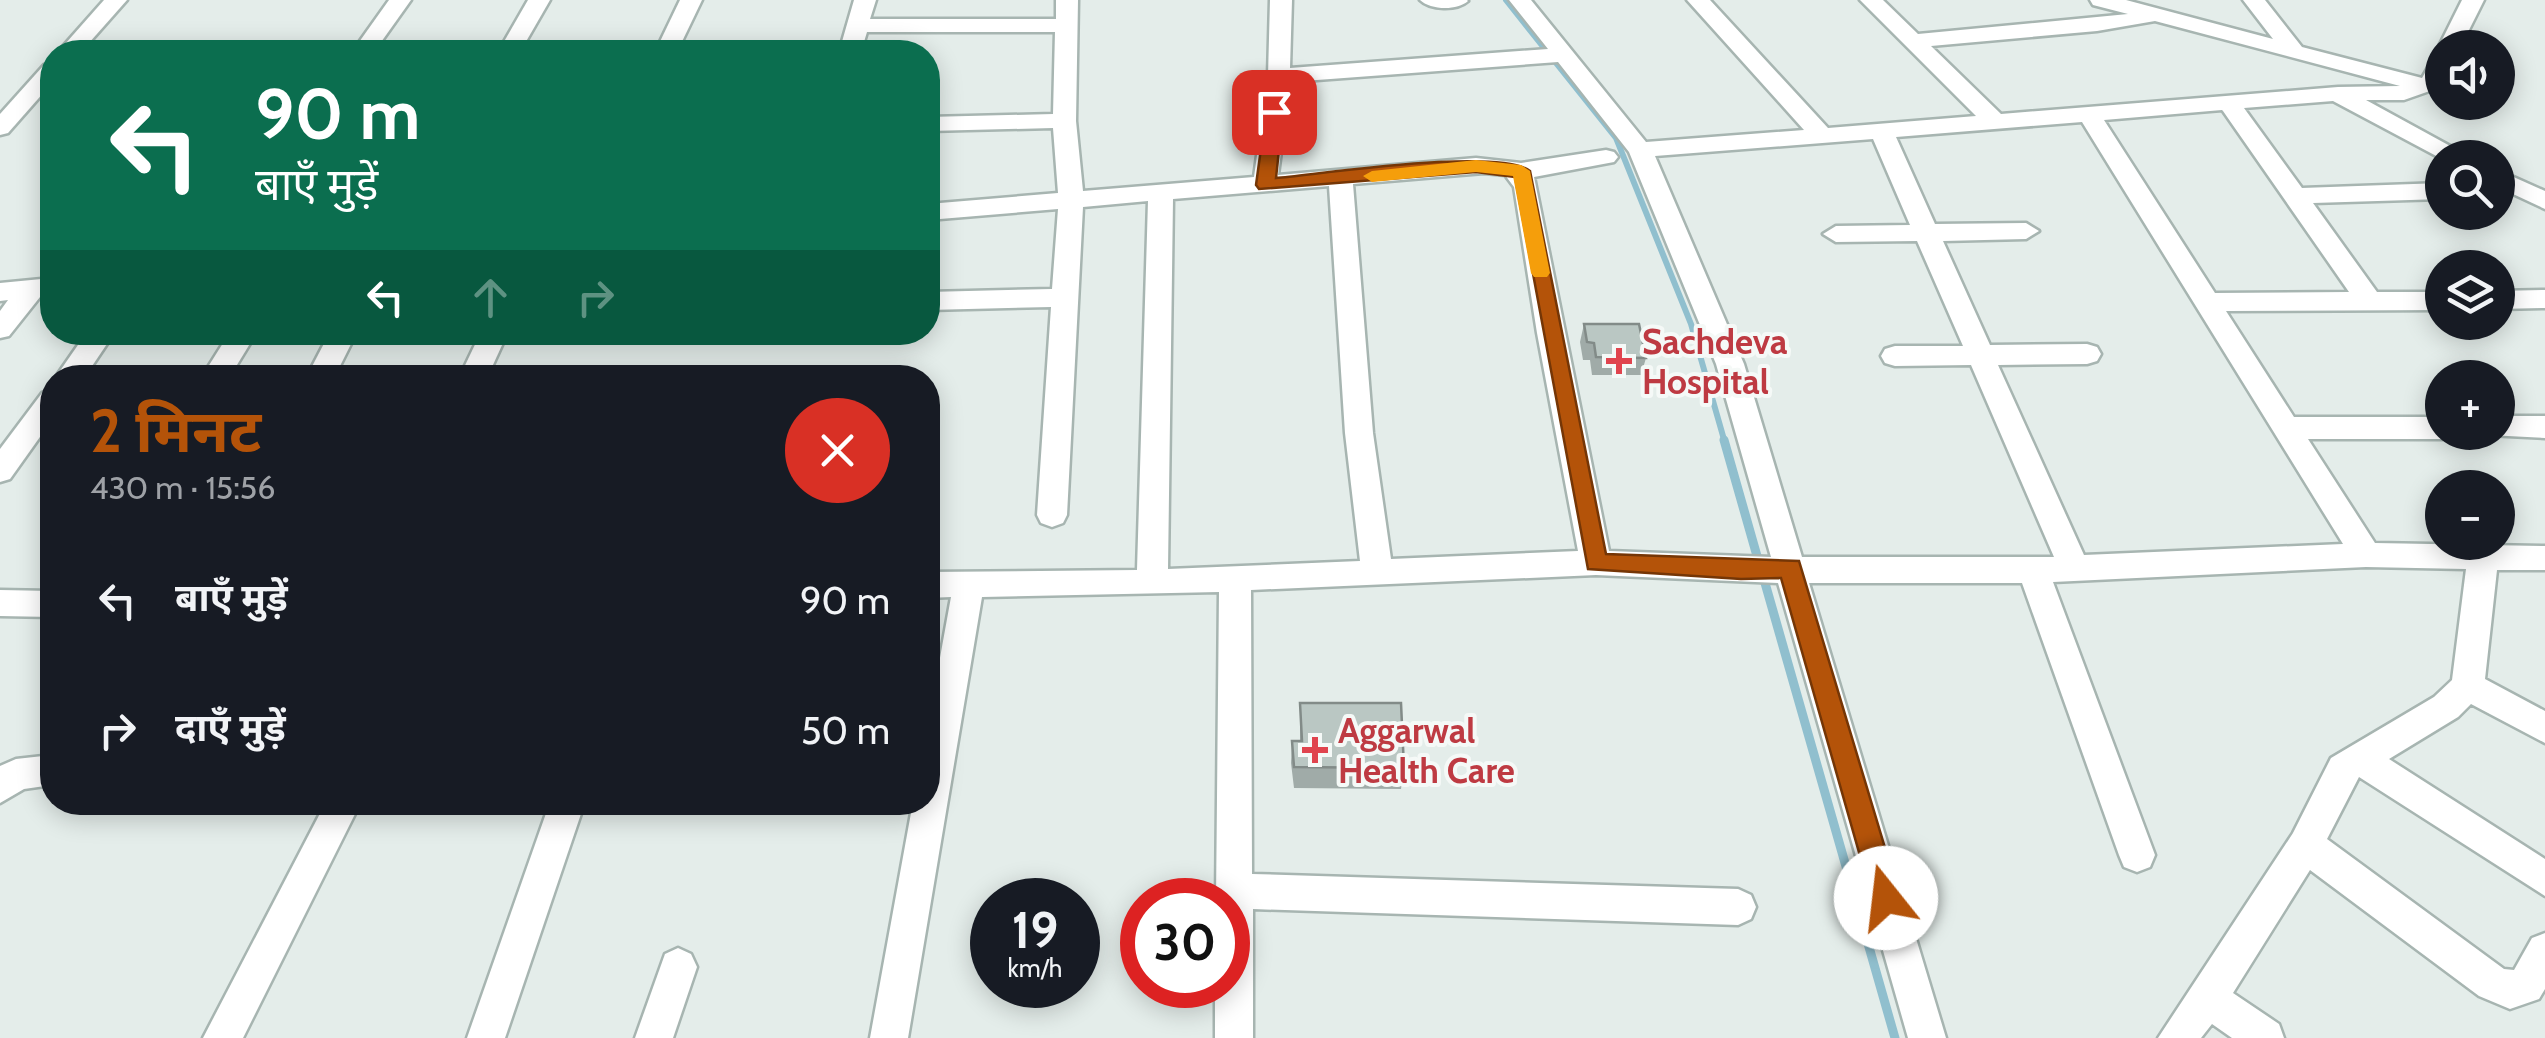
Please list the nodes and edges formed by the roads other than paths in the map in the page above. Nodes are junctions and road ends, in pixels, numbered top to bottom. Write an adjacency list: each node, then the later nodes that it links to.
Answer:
1 (116, 0): 19 (street)
2 (400, 0): 20 (street)
3 (539, 0): 21 (street)
4 (691, 0): 22 (street)
5 (865, 0): 17 (street)
6 (1282, 0): 27 (street)
7 (1431, 0): 14 (street)
8 (1520, 0): 26 (street)
9 (1698, 0): 39 (street)
10 (1871, 0): 24 (street)
11 (2100, 0): 16 (street)
12 (2254, 0): 25 (street)
13 (2473, 0): 18 (street)
14 (1457, 1)
15 (1066, 13): 17 (street); 34 (street)
16 (2155, 16): 24 (street); 25 (street)
17 (857, 26): 23 (street)
18 (2459, 30)
19 (79, 40)
20 (372, 40)
21 (515, 40)
22 (672, 40)
23 (853, 40)
24 (1914, 41): 35 (street)
25 (2294, 50): 29 (street)
26 (1558, 56): 27 (street); 41 (street)
27 (1279, 76): 45 (street)
28 (40, 83): 37 (street)
29 (2425, 87)
30 (2425, 87): 31 (street)
31 (2338, 94): 32 (street); 40 (street)
32 (2232, 106): 33 (street); 49 (street)
33 (2088, 113): 35 (street); 64 (street)
34 (1064, 121): 36 (street); 50 (street)
35 (1995, 121): 38 (street)
36 (940, 124)
37 (0, 128)
38 (1882, 130): 39 (street); 55 (street)
39 (1821, 134): 41 (street)
40 (2426, 140)
41 (1640, 150): 84 (street)
42 (1606, 156): 43 (street)
43 (1521, 171): 44 (street); 82 (street)
44 (1341, 180): 45 (street); 86 (street)
45 (1266, 185): 47 (street)
46 (2515, 189): 51 (street)
47 (1161, 192): 50 (street); 88 (street)
48 (2425, 192): 49 (street)
49 (2295, 196): 65 (street)
50 (1071, 198): 52 (street); 59 (street)
51 (2545, 201)
52 (940, 211)
53 (2026, 231): 55 (street)
54 (1836, 234): 55 (street)
55 (1929, 236): 69 (street)
56 (40, 288): 58 (street)
57 (40, 290): 66 (street)
58 (0, 292)
59 (1065, 298): 62 (street); 76 (street)
60 (2515, 300): 61 (street)
61 (2545, 300)
62 (940, 301)
63 (2425, 301): 65 (street)
64 (2209, 302): 65 (street); 73 (street)
65 (2370, 302)
66 (0, 329)
67 (2087, 354): 69 (street)
68 (1896, 356): 69 (street)
69 (1982, 357): 83 (street)
70 (40, 416): 75 (street)
71 (2515, 427): 72 (street)
72 (2545, 427)
73 (2286, 428): 74 (street); 77 (street)
74 (2425, 428)
75 (0, 471)
76 (1052, 515)
77 (2366, 555): 78 (street); 83 (street)
78 (2425, 558)
79 (2545, 558): 80 (street)
80 (2515, 559)
81 (2482, 560): 93 (street)
82 (1596, 563): 84 (street); 86 (street)
83 (2074, 567): 85 (street)
84 (1768, 569): 85 (street); 117 (street)
85 (2033, 570): 103 (street)
86 (1377, 572): 87 (street)
87 (1235, 578): 88 (street); 104 (street)
88 (1152, 582): 89 (street)
89 (969, 583): 90 (street); 95 (street)
90 (940, 584)
91 (0, 603): 92 (street)
92 (40, 604)
93 (2468, 686): 94 (street); 96 (street)
94 (2545, 728)
95 (940, 746)
96 (2361, 760): 102 (street); 105 (street)
97 (40, 771): 98 (street)
98 (0, 786)
99 (337, 815): 112 (street)
100 (563, 815): 113 (street)
101 (928, 815): 115 (street)
102 (2306, 845): 108 (street); 110 (street)
103 (2137, 855)
104 (1236, 878)
105 (2545, 879)
106 (1250, 891): 107 (street)
107 (1738, 907)
108 (2545, 951)
109 (678, 968): 114 (street)
110 (2208, 998): 118 (street); 119 (street)
111 (1234, 1008): 116 (street)
112 (222, 1038)
113 (486, 1038)
114 (654, 1038)
115 (888, 1038)
116 (1234, 1038)
117 (1926, 1038)
118 (2177, 1038)
119 (2264, 1038)

